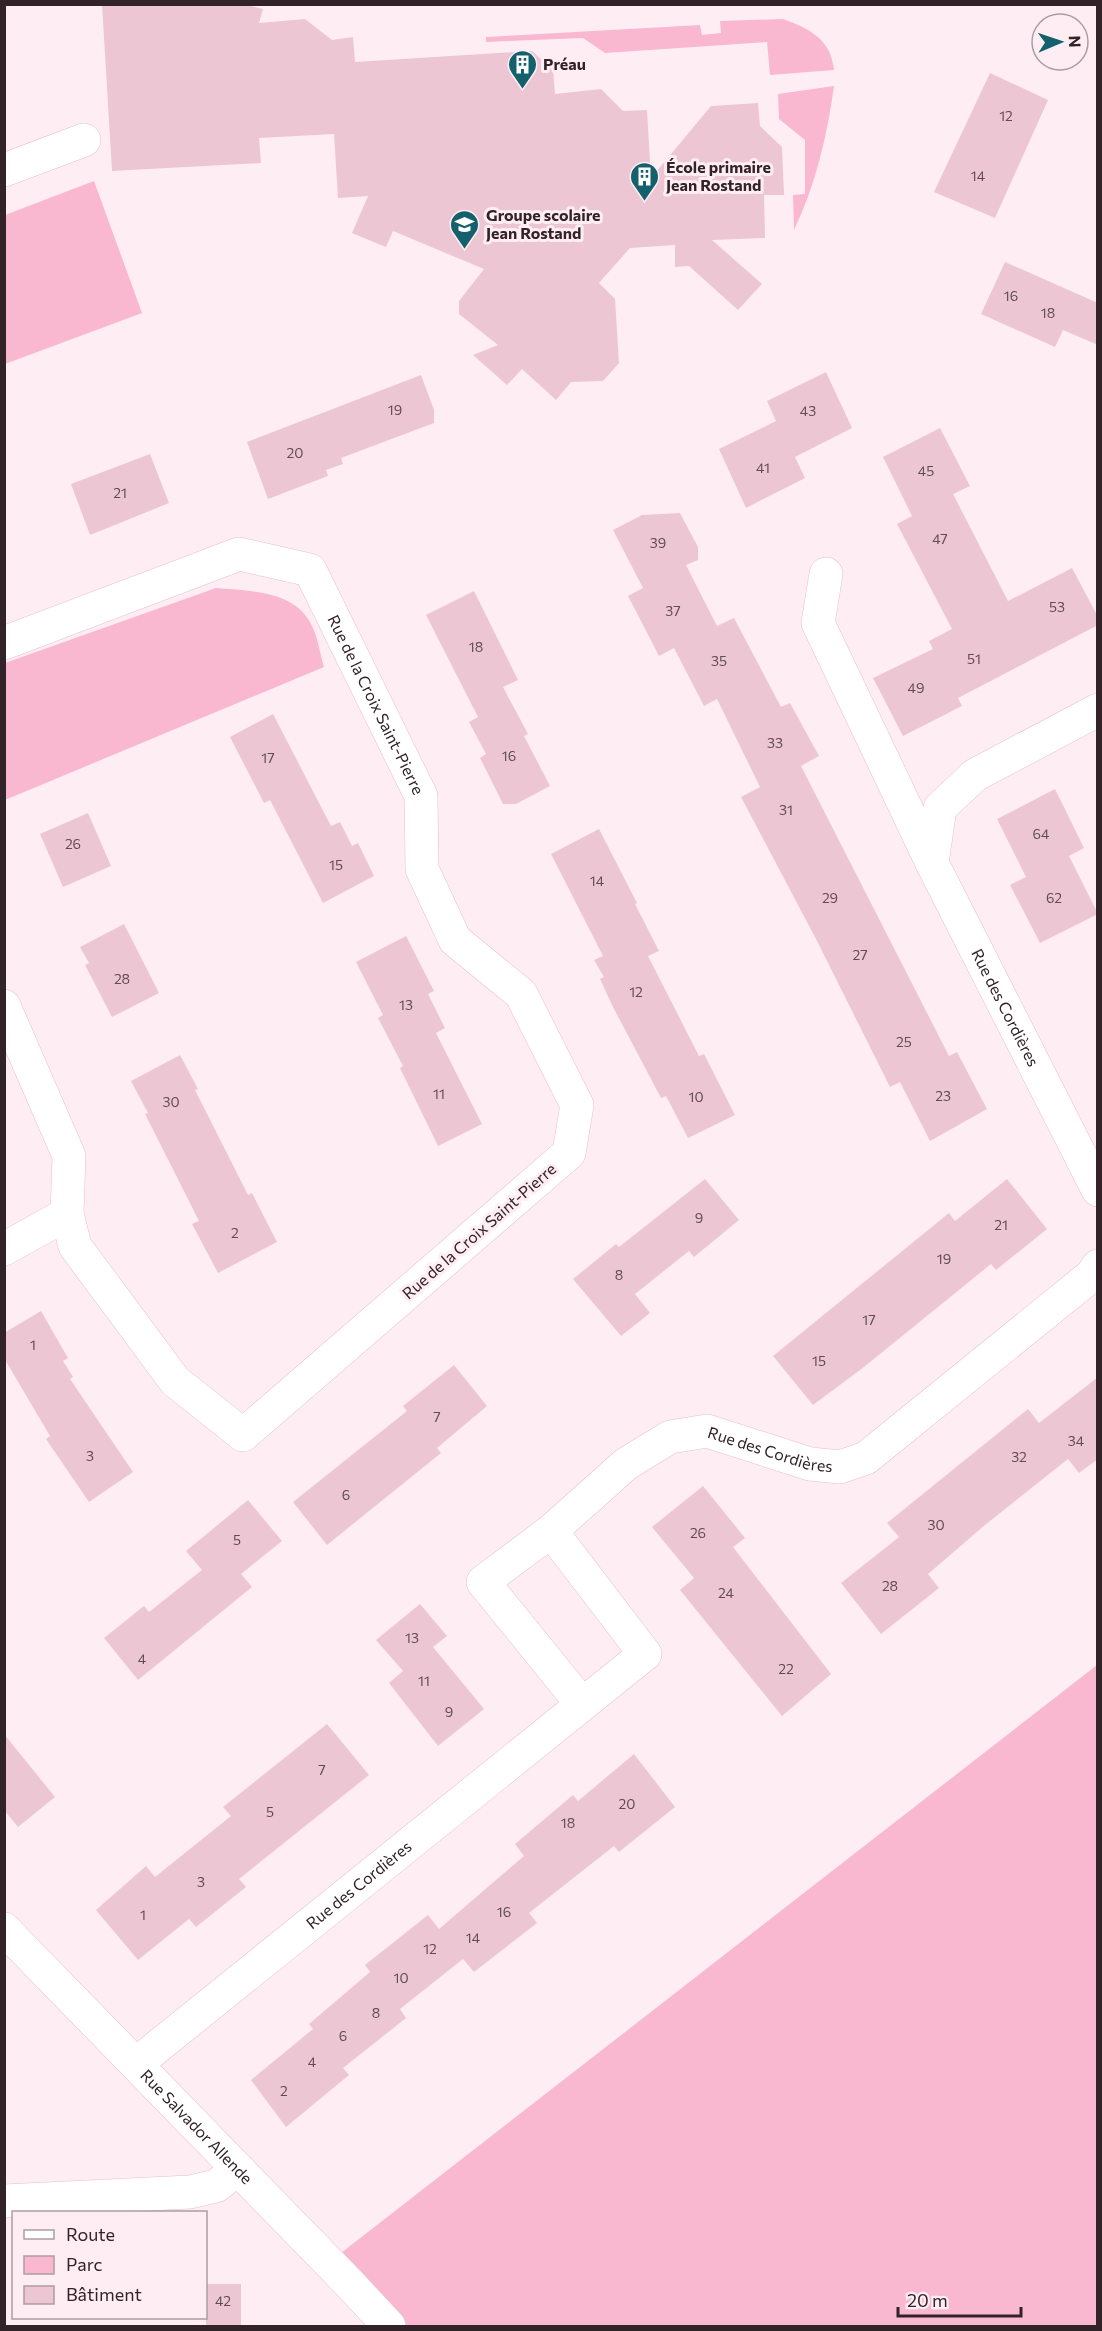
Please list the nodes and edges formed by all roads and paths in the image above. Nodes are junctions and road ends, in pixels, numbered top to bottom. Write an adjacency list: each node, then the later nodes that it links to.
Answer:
1 (84, 140): 2 (street)
2 (4, 170)
3 (826, 574): 6 (street, Rue des Cordières)
4 (4, 643): 10 (street, Rue de la Croix Saint-Pierre)
5 (1098, 710): 6 (street)
6 (932, 863): 8 (street, Rue des Cordières)
7 (4, 1006): 10 (street, Rue de la Croix Saint-Pierre)
8 (1088, 1146): 9 (street, Rue des Cordières)
9 (1098, 1190)
10 (67, 1214): 11 (street)
11 (4, 1249)
12 (1098, 1266): 13 (street, Rue des Cordières)
13 (551, 1531): 14 (street, Rue des Cordières); 14 (street, Rue des Cordières)
14 (582, 1704): 16 (street, Rue des Cordières)
15 (4, 1929): 16 (street, Rue Salvador Allende)
16 (136, 2064): 17 (street, Rue Salvador Allende)
17 (238, 2169): 18 (street); 19 (street, Rue Salvador Allende)
18 (4, 2201)
19 (389, 2326)

